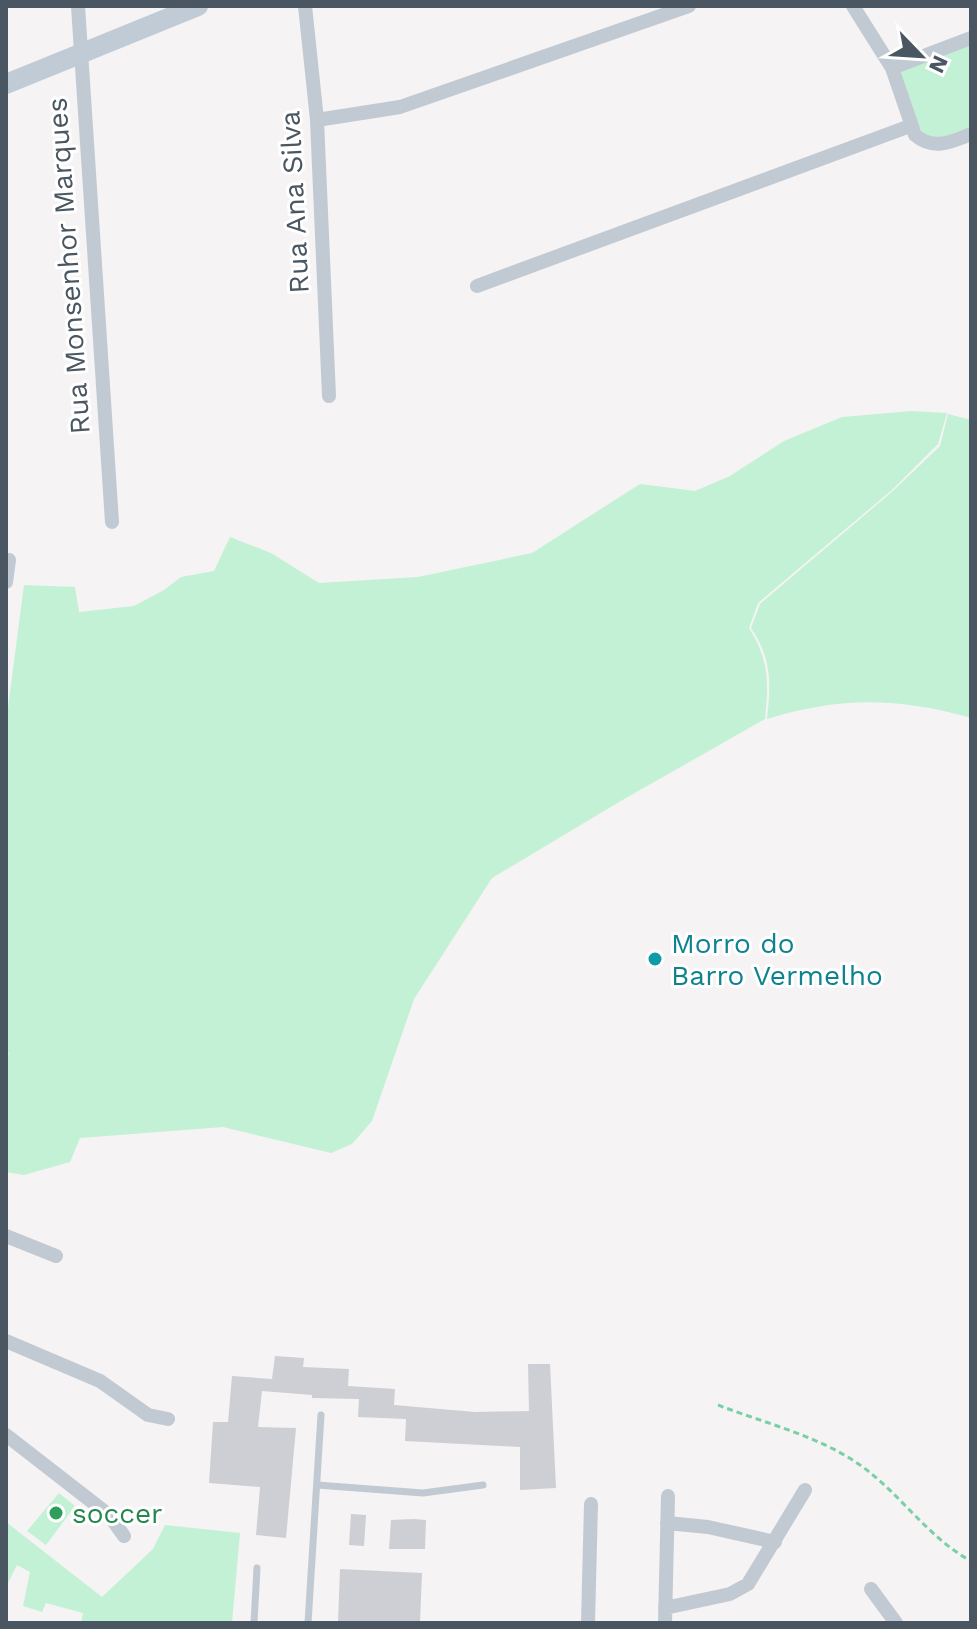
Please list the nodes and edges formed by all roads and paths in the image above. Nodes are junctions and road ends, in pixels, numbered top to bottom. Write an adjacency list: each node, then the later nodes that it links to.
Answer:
1 (78, 6): 7 (street, Rua Monsenhor Marques)
2 (198, 6): 7 (street)
3 (305, 6): 10 (street, Rua Ana Silva)
4 (689, 6): 10 (street)
5 (853, 6): 8 (street)
6 (971, 38): 8 (street)
7 (80, 54): 9 (street); 15 (street, Rua Monsenhor Marques)
8 (892, 68): 11 (street)
9 (6, 84)
10 (317, 120): 14 (street, Rua Ana Silva)
11 (910, 126): 12 (street); 13 (street)
12 (971, 134)
13 (477, 286)
14 (329, 396)
15 (112, 522)
16 (9, 560): 17 (street)
17 (6, 582)
18 (6, 1236): 19 (street)
19 (56, 1256)
20 (6, 1341): 23 (street)
21 (718, 1405): 33 (path)
22 (321, 1415): 25 (lane)
23 (168, 1419)
24 (6, 1435): 31 (street)
25 (317, 1485): 26 (lane); 38 (lane)
26 (483, 1485)
27 (805, 1490): 32 (street)
28 (668, 1496): 30 (street)
29 (591, 1504): 39 (street)
30 (667, 1523): 32 (street); 36 (street)
31 (124, 1536)
32 (775, 1542): 36 (street)
33 (971, 1561)
34 (257, 1568): 37 (lane)
35 (871, 1589): 40 (street)
36 (665, 1615)
37 (254, 1623)
38 (308, 1623)
39 (588, 1623)
40 (896, 1623)

